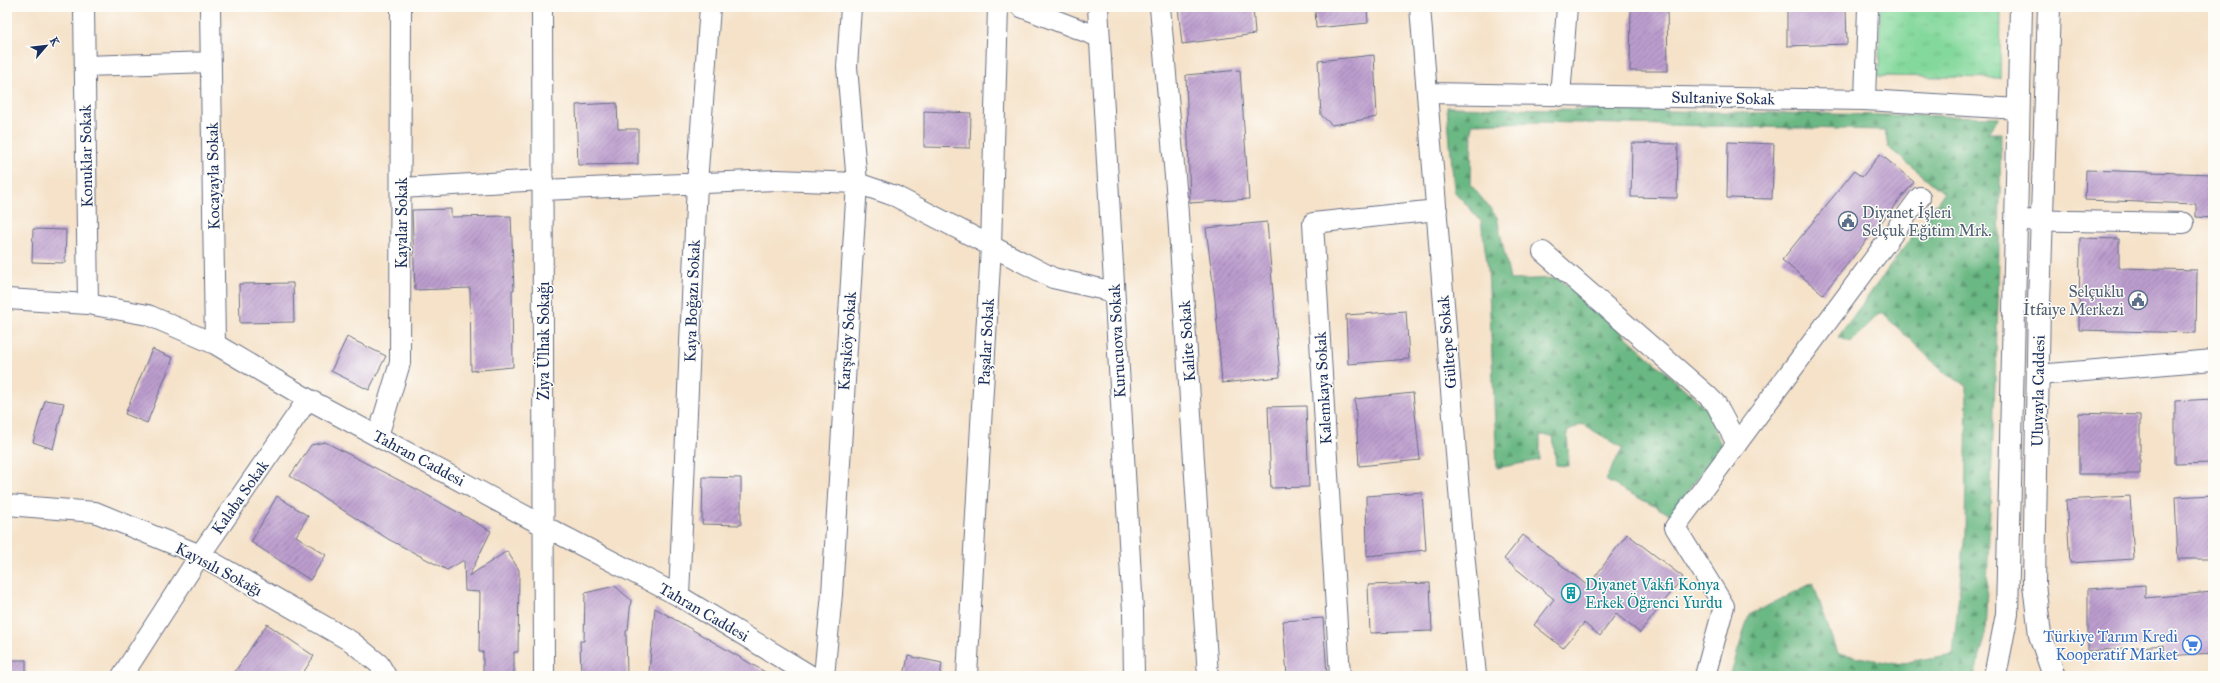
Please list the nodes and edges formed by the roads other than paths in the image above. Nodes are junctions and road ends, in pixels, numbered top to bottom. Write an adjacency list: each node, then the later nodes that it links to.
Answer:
1 (84, 7): 18 (street, Konuklar Sokak)
2 (210, 7): 17 (street, Kocayayla Sokak)
3 (401, 7): 26 (street, Kayalar Sokak)
4 (542, 7): 25 (street, Ziya Ülhak Sokağı)
5 (710, 7): 23 (street, Kaya Boğazı Sokak)
6 (851, 7): 24 (street, Karşıköy Sokak)
7 (998, 7): 32 (street, Paşalar Sokak)
8 (1021, 7): 16 (street)
9 (1098, 7): 16 (street, Kurucuova Sokak)
10 (1160, 7): 54 (street, Kalite Sokak)
11 (1420, 7): 19 (street, Gültepe Sokak)
12 (1567, 7): 20 (street)
13 (1868, 7): 21 (street)
14 (2021, 7): 22 (main road, Uluyayla Caddesi)
15 (2049, 7): 30 (main road, Uluyayla Caddesi)
16 (1099, 37): 34 (street, Kurucuova Sokak)
17 (211, 62): 18 (street); 37 (street, Kocayayla Sokak)
18 (85, 66): 36 (street, Konuklar Sokak)
19 (1427, 93): 20 (street, Sultaniye Sokak); 28 (street, Gültepe Sokak)
20 (1560, 96): 21 (street, Sultaniye Sokak)
21 (1865, 100): 22 (street, Sultaniye Sokak)
22 (2019, 109): 29 (main road, Uluyayla Caddesi)
23 (697, 183): 24 (street); 25 (street); 46 (street, Kaya Boğazı Sokak)
24 (857, 183): 32 (street); 51 (street, Karşıköy Sokak)
25 (543, 185): 26 (street); 44 (street, Ziya Ülhak Sokağı)
26 (401, 188): 41 (street, Kayalar Sokak)
27 (1920, 197): 42 (street)
28 (1437, 210): 55 (street, Kalemkaya Sokak); 56 (street, Gültepe Sokak)
29 (2017, 220): 30 (street); 58 (main road, Uluyayla Caddesi)
30 (2042, 221): 31 (street); 39 (main road, Uluyayla Caddesi)
31 (2184, 223)
32 (991, 246): 34 (street); 52 (street, Paşalar Sokak)
33 (1543, 252): 42 (street)
34 (1114, 292): 53 (street, Kurucuova Sokak)
35 (7, 299): 36 (street, Tahran Caddesi)
36 (88, 304): 37 (street, Tahran Caddesi)
37 (215, 344): 40 (street, Tahran Caddesi)
38 (2213, 360): 39 (street)
39 (2038, 375): 59 (main road, Uluyayla Caddesi)
40 (308, 399): 41 (street, Tahran Caddesi); 45 (street, Kalaba Sokak)
41 (378, 436): 44 (street, Tahran Caddesi)
42 (1737, 444): 57 (street)
43 (7, 505): 45 (street, Kayısılı Sokağı)
44 (544, 526): 46 (street, Tahran Caddesi); 49 (street, Ziya Ülhak Sokağı)
45 (200, 555): 47 (street, Kalaba Sokak); 48 (street, Kayısılı Sokağı)
46 (679, 596): 50 (street, Tahran Caddesi)
47 (122, 676)
48 (386, 676)
49 (544, 676)
50 (811, 676)
51 (824, 676)
52 (967, 676)
53 (1134, 676)
54 (1208, 676)
55 (1340, 676)
56 (1476, 676)
57 (1705, 676)
58 (1995, 676)
59 (2054, 676)

